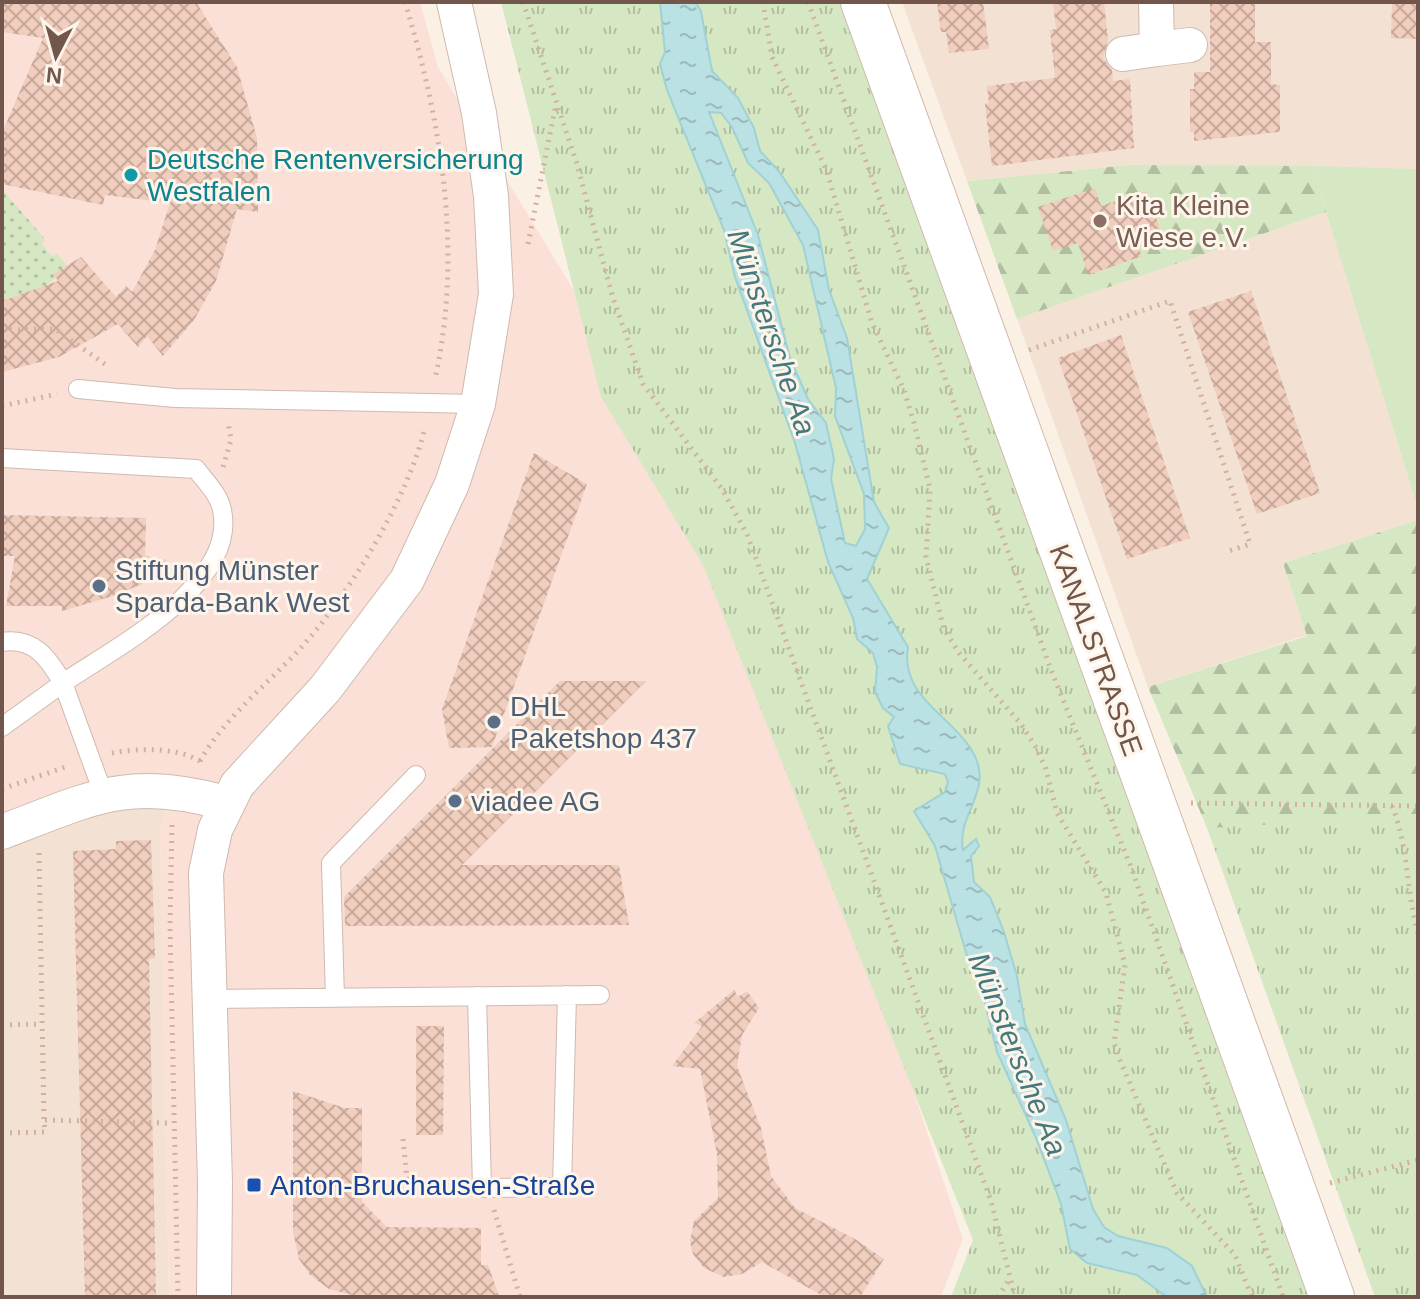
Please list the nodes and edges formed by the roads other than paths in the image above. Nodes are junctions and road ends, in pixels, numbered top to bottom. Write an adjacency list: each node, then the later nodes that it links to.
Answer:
1 (454, 2): 6 (street)
2 (863, 2): 21 (main road, KANALSTRASSE)
3 (1156, 2): 4 (street)
4 (1123, 54)
5 (78, 389): 6 (lane)
6 (478, 404): 13 (street)
7 (2, 458): 9 (lane)
8 (2, 642): 9 (lane)
9 (63, 683): 10 (lane); 12 (lane)
10 (2, 727)
11 (416, 775): 18 (lane)
12 (103, 793): 13 (street); 14 (street)
13 (225, 803): 19 (street)
14 (2, 832)
15 (567, 995): 16 (lane); 17 (lane); 17 (lane)
16 (600, 995)
17 (477, 996): 18 (lane)
18 (335, 998): 19 (lane)
19 (209, 999): 20 (street)
20 (214, 1297)
21 (1332, 1297)

